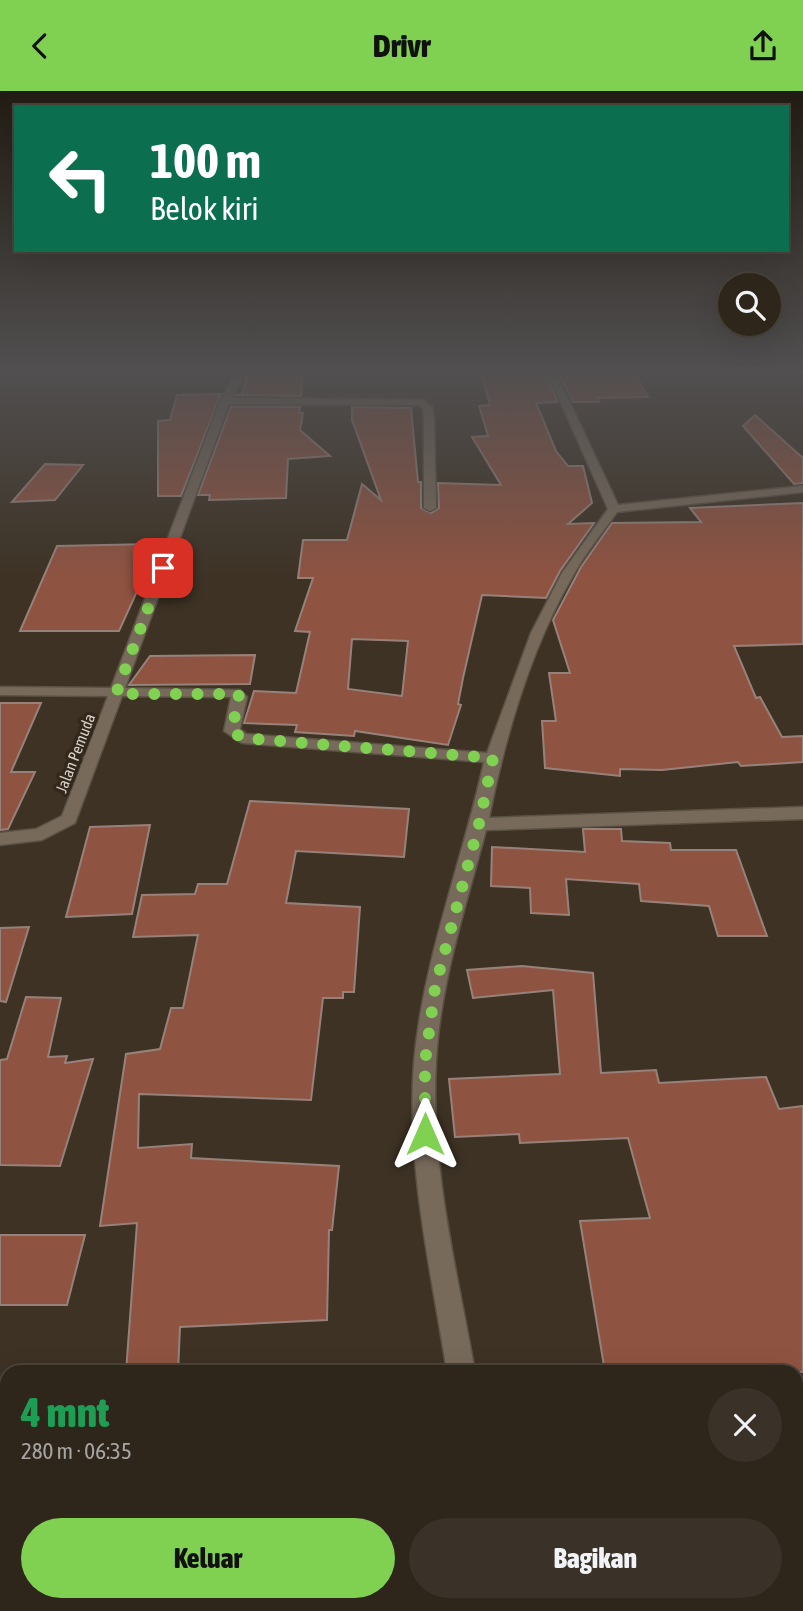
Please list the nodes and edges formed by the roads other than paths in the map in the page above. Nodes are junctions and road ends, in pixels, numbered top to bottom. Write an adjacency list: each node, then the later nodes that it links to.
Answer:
1 (211, 440): 8 (street, Jalan Pemuda)
2 (429, 440): 5 (street)
3 (581, 440): 6 (street)
4 (803, 489): 6 (street)
5 (430, 508)
6 (614, 509): 9 (street)
7 (0, 691): 8 (street)
8 (116, 694): 9 (street); 12 (street, Jalan Pemuda)
9 (493, 758): 11 (street)
10 (803, 813): 11 (street)
11 (479, 824): 13 (street)
12 (0, 839)
13 (460, 1365)

